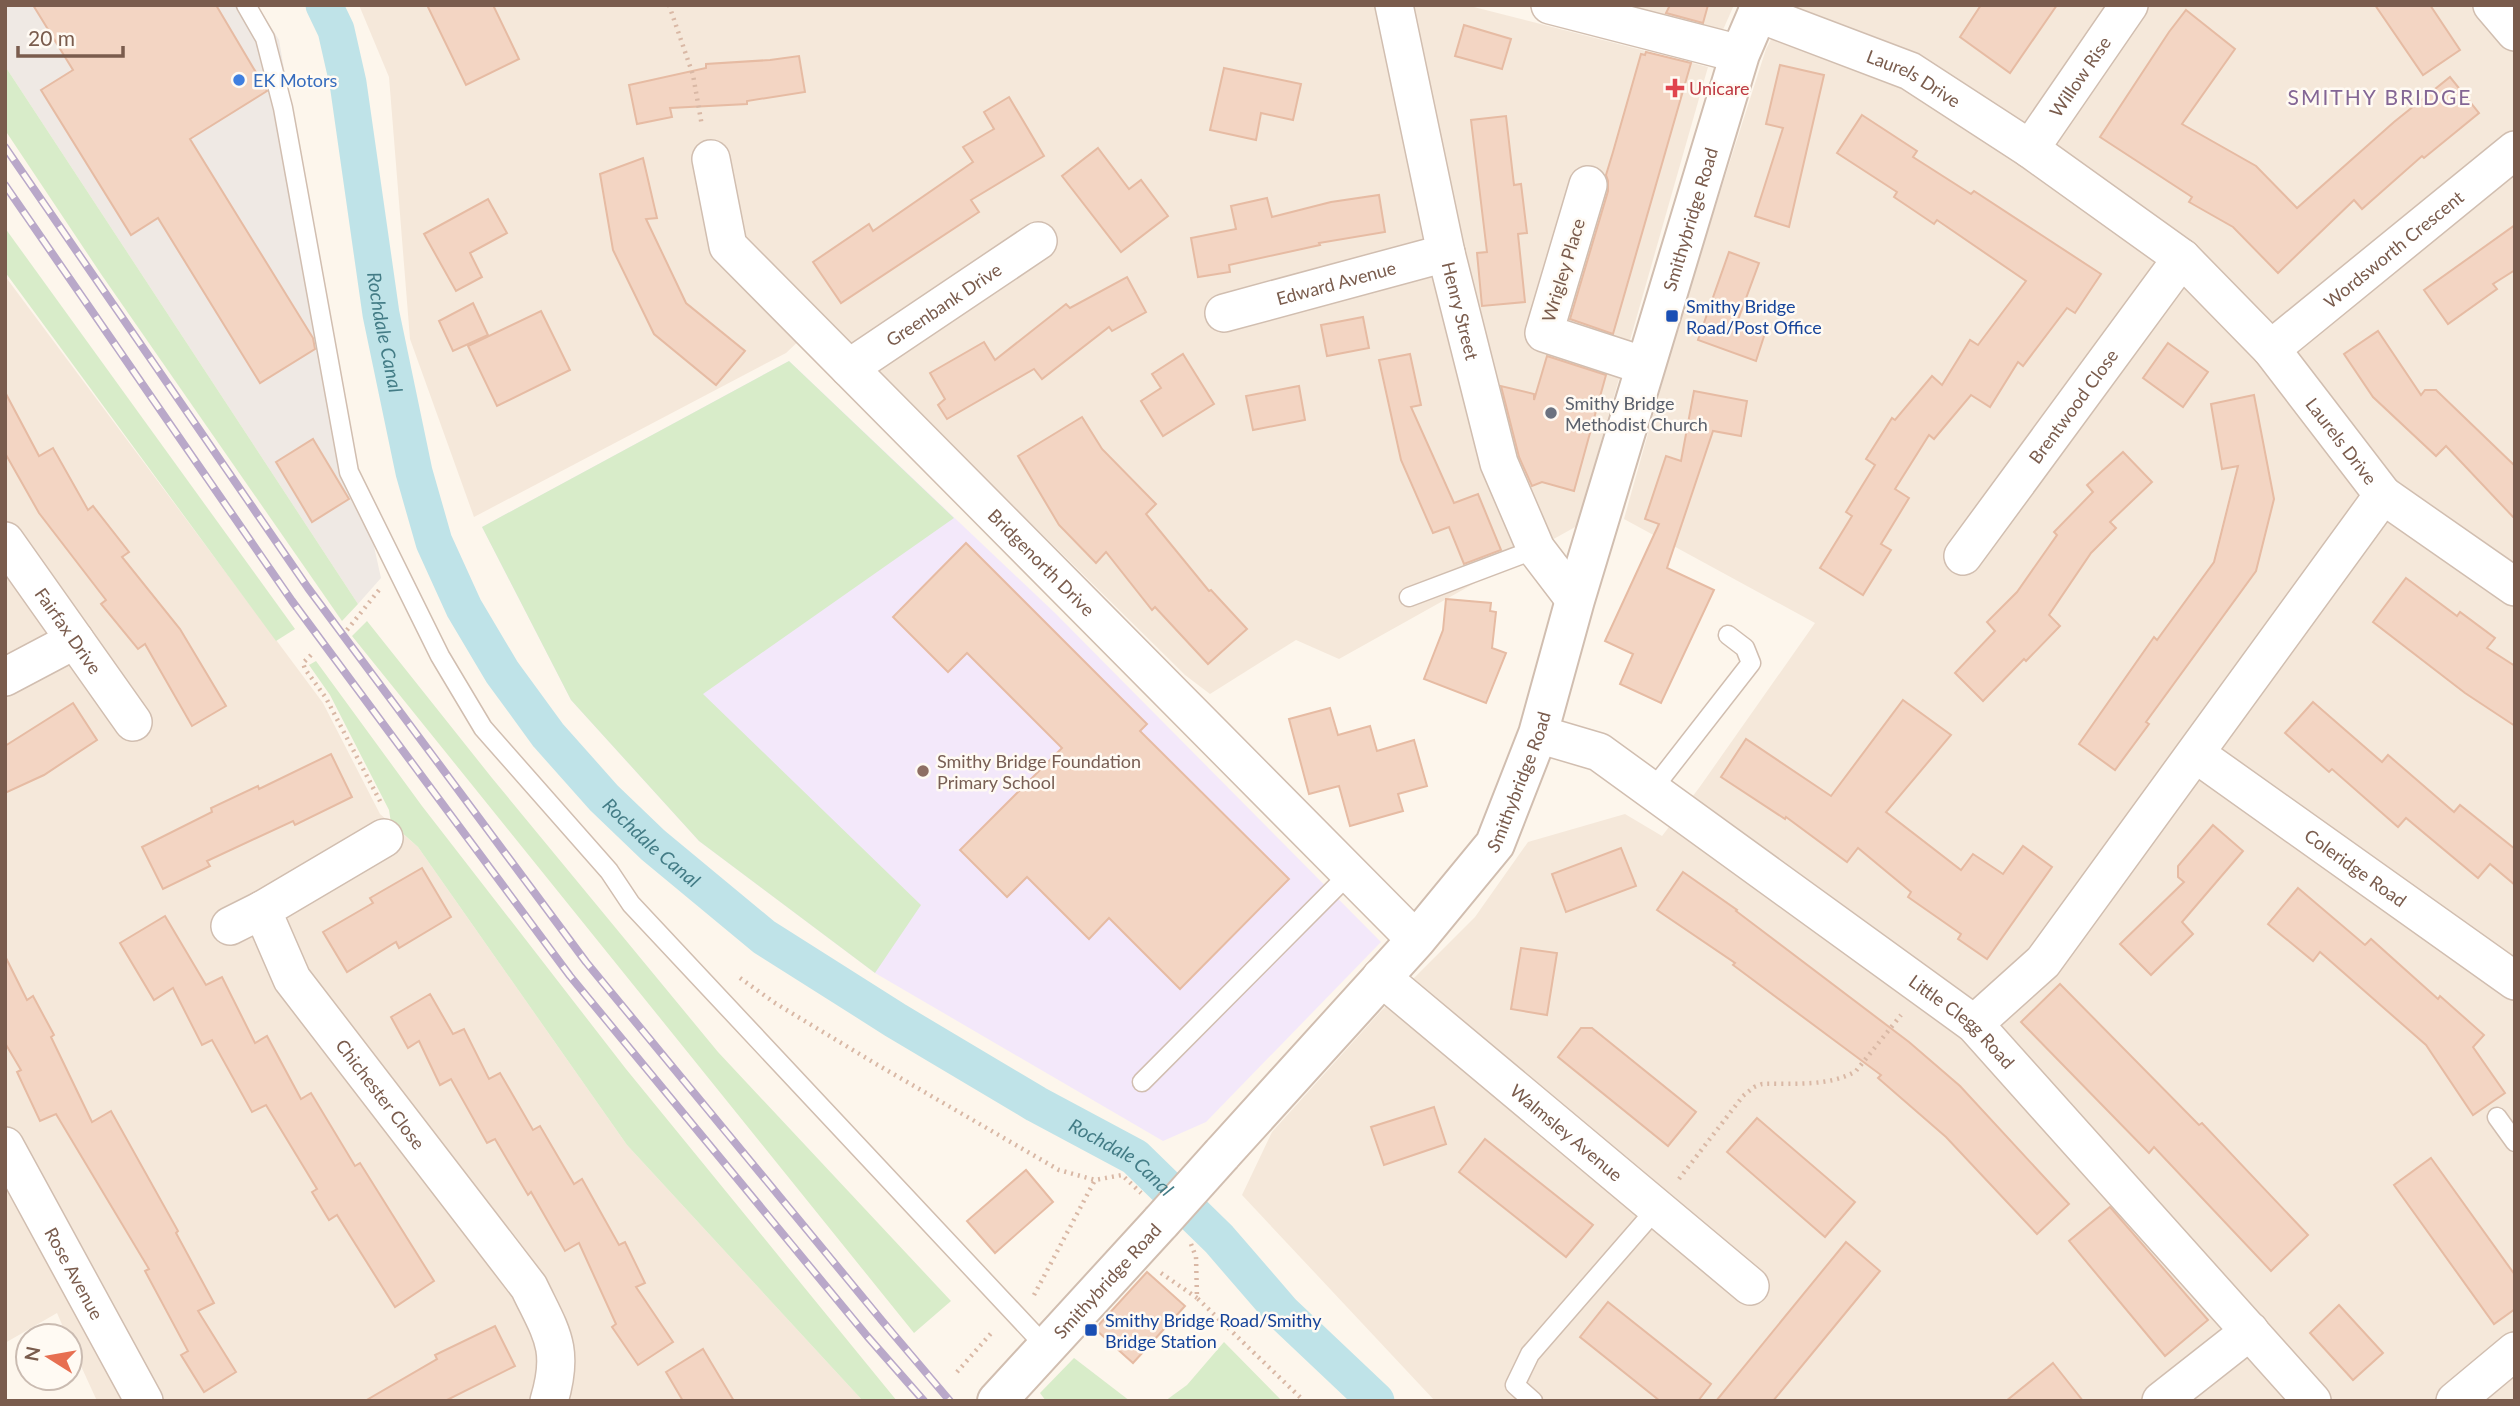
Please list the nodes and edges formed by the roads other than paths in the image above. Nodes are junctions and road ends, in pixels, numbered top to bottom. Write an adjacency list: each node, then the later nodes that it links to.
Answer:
1 (246, 5): 47 (lane)
2 (1394, 5): 14 (street, Henry Street)
3 (1550, 5): 8 (street)
4 (2129, 5): 9 (street, Willow Rise)
5 (2492, 5): 7 (street)
6 (1759, 9): 8 (street, Smithybridge Road); 9 (street, Laurels Drive)
7 (2515, 32)
8 (1740, 54): 18 (street, Smithybridge Road)
9 (2030, 149): 15 (street, Laurels Drive)
10 (2515, 150): 17 (street, Wordsworth Crescent)
11 (711, 159): 19 (street, Bridgenorth Drive)
12 (1588, 185): 18 (street, Wrigley Place)
13 (1038, 240): 19 (street, Greenbank Drive)
14 (1446, 253): 16 (street, Edward Avenue); 22 (street, Henry Street)
15 (2182, 258): 17 (street, Laurels Drive); 23 (street, Brentwood Close)
16 (1224, 313)
17 (2270, 349): 20 (street, Laurels Drive)
18 (1645, 366): 26 (street, Smithybridge Road)
19 (849, 368): 35 (street, Bridgenorth Drive)
20 (2383, 495): 24 (street); 32 (street, Laurels Drive)
21 (5, 541): 28 (street, Fairfax Drive)
22 (1536, 549): 25 (lane); 26 (street, Henry Street)
23 (1963, 556)
24 (2515, 587)
25 (1409, 597)
26 (1575, 600): 31 (street, Smithybridge Road)
27 (1728, 635): 33 (lane)
28 (75, 639): 29 (street); 30 (street, Fairfax Drive)
29 (5, 677)
30 (133, 722)
31 (1538, 734): 33 (street, Little Clegg Road); 36 (street, Smithybridge Road)
32 (2196, 754): 38 (street, Coleridge Road); 39 (street, Laurels Drive)
33 (1651, 790): 39 (street, Little Clegg Road)
34 (384, 838): 49 (street, Chichester Close)
35 (1349, 874): 36 (street, Bridgenorth Drive); 40 (lane)
36 (1416, 940): 37 (street, Smithybridge Road)
37 (1381, 977): 44 (street, Walmsley Avenue); 47 (street, Smithybridge Road, bridge)
38 (2515, 981)
39 (1974, 1024): 46 (street, Little Clegg Road)
40 (1142, 1082)
41 (2497, 1117): 42 (lane)
42 (2515, 1142)
43 (5, 1146): 50 (street, Rose Avenue)
44 (1657, 1208): 45 (street, Walmsley Avenue); 52 (lane)
45 (1750, 1286)
46 (2250, 1331): 53 (street); 54 (street, Little Clegg Road)
47 (1046, 1348): 51 (street, Smithybridge Road)
48 (2515, 1351): 55 (street)
49 (550, 1400)
50 (144, 1401)
51 (997, 1401)
52 (1533, 1401)
53 (2161, 1401)
54 (2312, 1401)
55 (2455, 1401)

